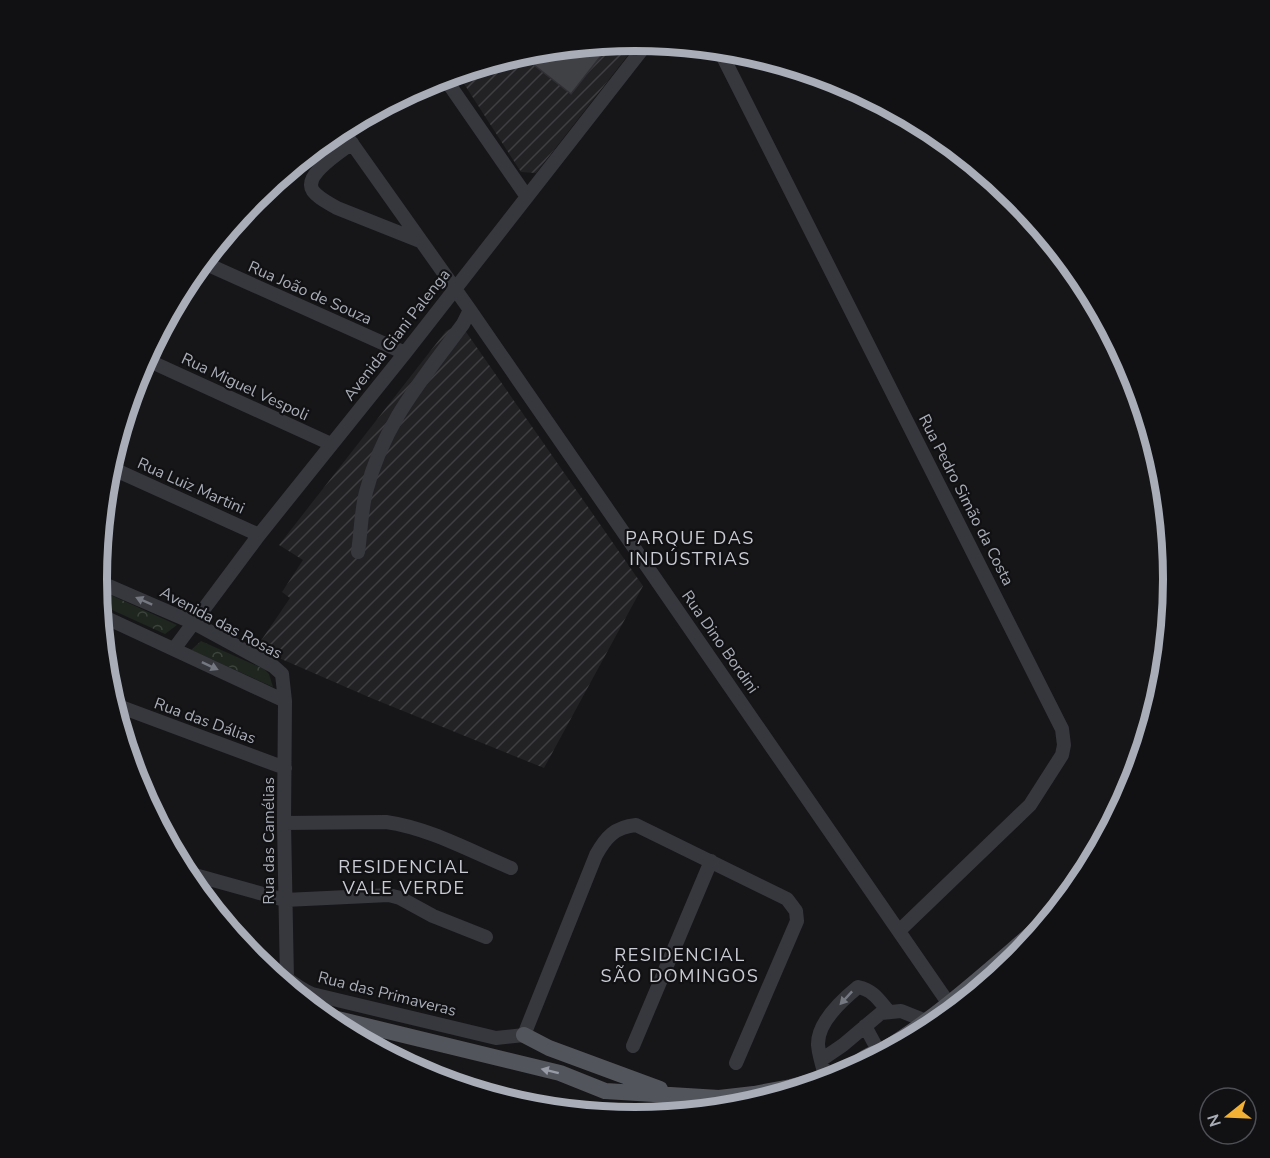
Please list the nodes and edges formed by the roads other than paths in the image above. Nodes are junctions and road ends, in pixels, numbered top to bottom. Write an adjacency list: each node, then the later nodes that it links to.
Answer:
1 (641, 51): 6 (street, Avenida Giani Palenga)
2 (724, 59): 29 (street, Rua Pedro Simão da Costa)
3 (449, 85): 6 (street)
4 (347, 137): 5 (street, Rua Dino Bordini)
5 (352, 143): 7 (street, Rua Dino Bordini); 7 (street)
6 (527, 197): 9 (street, Avenida Giani Palenga)
7 (420, 241): 9 (street, Rua Dino Bordini)
8 (210, 266): 11 (street, Rua João de Souza)
9 (455, 289): 10 (street, Rua Dino Bordini); 11 (street, Avenida Giani Palenga)
10 (470, 310): 16 (street); 29 (street, Rua Dino Bordini)
11 (405, 353): 13 (street, Avenida Giani Palenga)
12 (153, 363): 13 (street, Rua Miguel Vespoli)
13 (331, 444): 15 (street, Avenida Giani Palenga)
14 (118, 471): 15 (street, Rua Luiz Martini)
15 (259, 535): 19 (street, Avenida Giani Palenga)
16 (358, 552)
17 (107, 585): 19 (street, Avenida das Rosas, one-way to 17)
18 (109, 619): 20 (street)
19 (194, 623): 20 (street, Avenida Giani Palenga); 21 (street, Avenida das Rosas)
20 (174, 649): 21 (street, one-way to 21)
21 (285, 701): 23 (street, Rua das Camélias)
22 (123, 708): 23 (street, Rua das Dálias)
23 (285, 768): 24 (street, Rua das Camélias)
24 (284, 823): 26 (street); 28 (street, Rua das Camélias)
25 (711, 861): 40 (street); 41 (street); 44 (street)
26 (510, 868)
27 (199, 876): 28 (street)
28 (285, 900): 30 (street); 32 (street, Rua das Camélias)
29 (900, 930): 35 (street, Rua Dino Bordini)
30 (486, 937)
31 (992, 968): 34 (main road)
32 (287, 976)
33 (304, 990): 40 (street, Rua das Primaveras)
34 (957, 997)
35 (949, 1004)
36 (889, 1012): 37 (street); 39 (street); 43 (street, one-way to 43)
37 (925, 1020)
38 (348, 1021): 47 (main road, one-way to 38)
39 (865, 1026): 42 (street); 43 (street)
40 (524, 1035): 47 (main road)
41 (633, 1046)
42 (879, 1047)
43 (821, 1060): 45 (street)
44 (736, 1063)
45 (824, 1072)
46 (748, 1095): 47 (main road)
47 (684, 1097)

